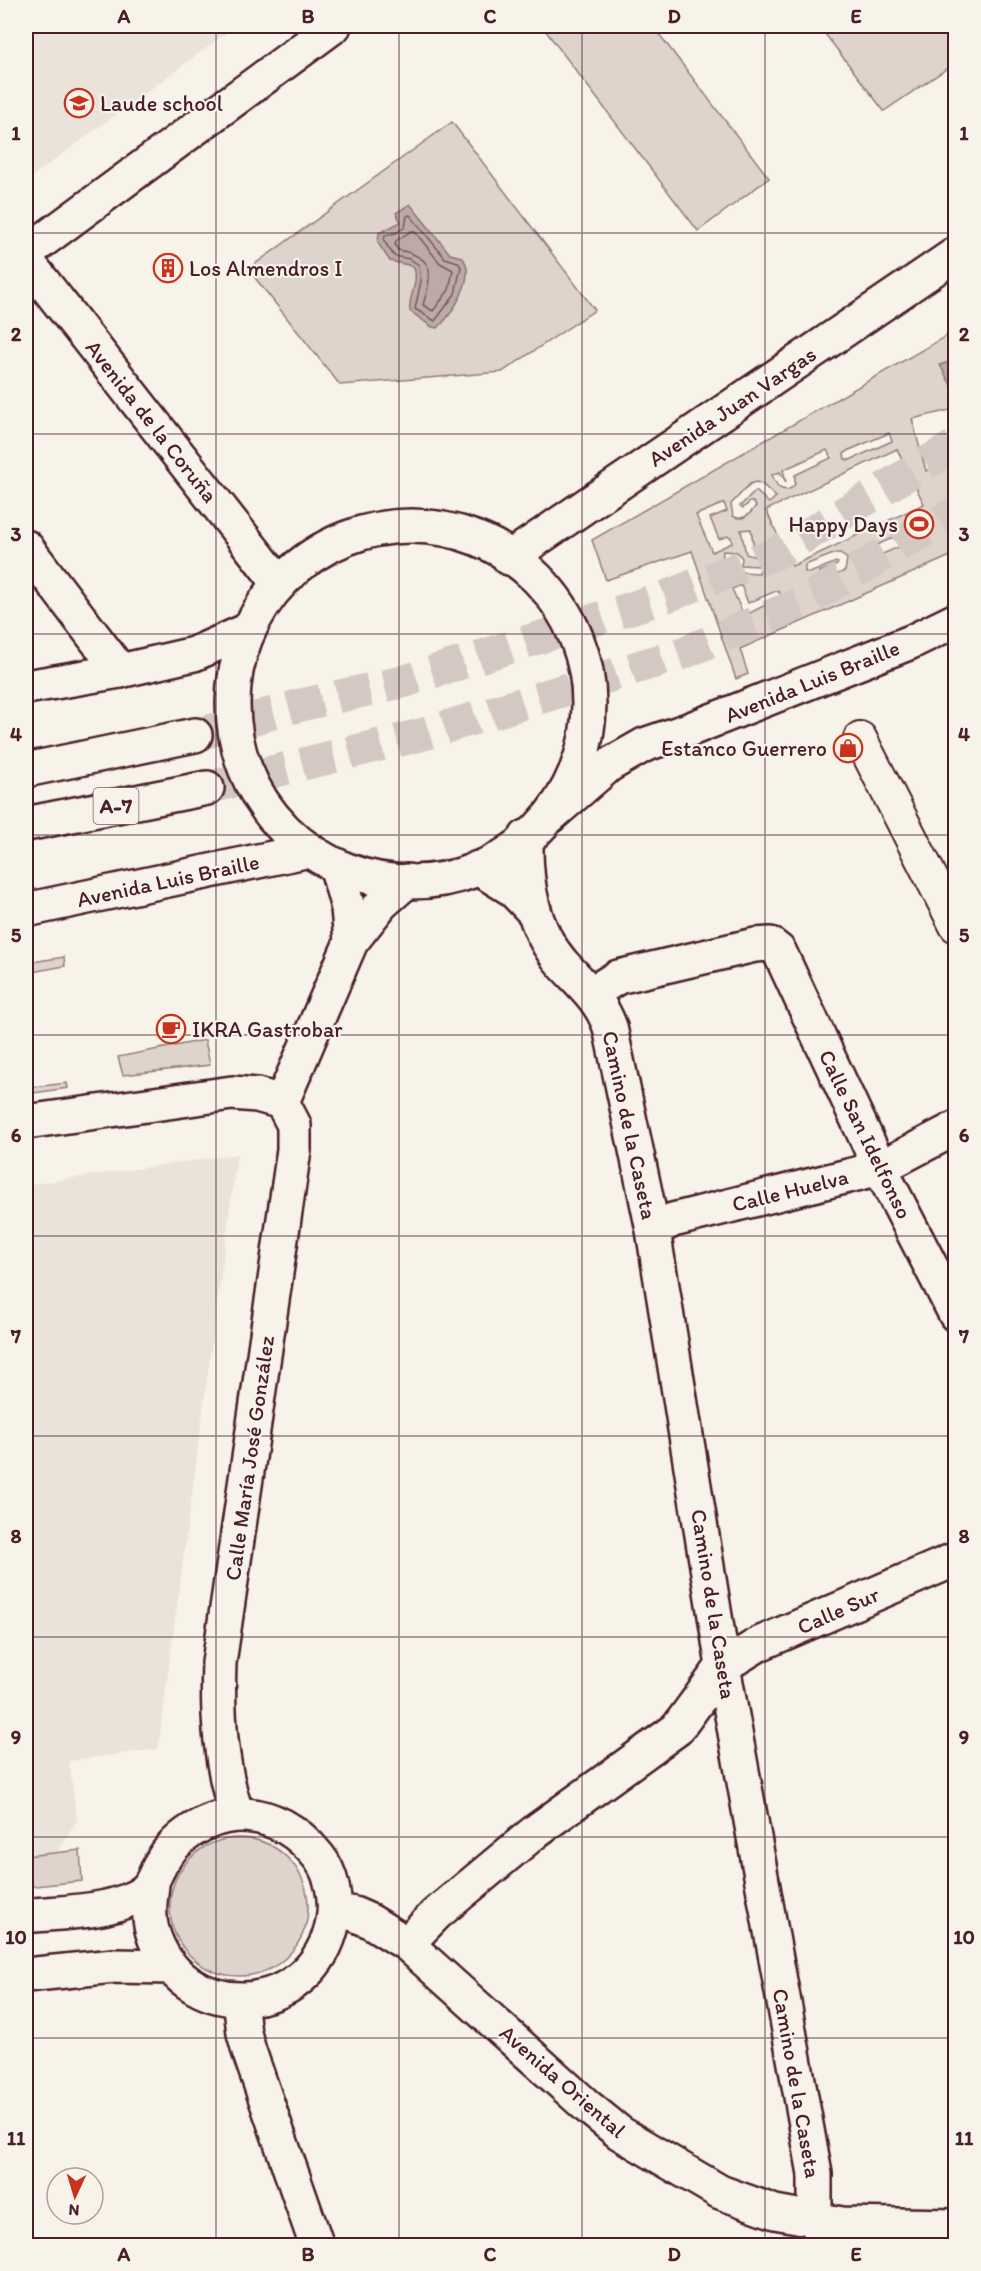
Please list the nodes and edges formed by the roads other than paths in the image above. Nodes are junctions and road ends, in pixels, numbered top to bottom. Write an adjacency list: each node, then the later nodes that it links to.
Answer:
1 (334, 26): 2 (main road)
2 (26, 253)
3 (956, 254): 6 (main road, Avenida Juan Vargas)
4 (26, 260): 7 (main road, Avenida de la Coruña)
5 (26, 547): 10 (main road)
6 (509, 558): 7 (main road); 17 (main road)
7 (278, 582): 9 (main road)
8 (956, 620): 17 (main road, Avenida Luis Braille)
9 (246, 631): 10 (main road); 18 (main road)
10 (120, 671): 11 (main road)
11 (26, 687)
12 (195, 735): 14 (main road, A-7)
13 (860, 738): 23 (street)
14 (26, 770)
15 (207, 788): 16 (main road, A-7)
16 (26, 824)
17 (537, 827): 19 (main road); 22 (main road)
18 (323, 857): 20 (main road); 21 (main road, Avenida Luis Braille); 24 (main road)
19 (478, 868): 20 (main road); 22 (main road)
20 (407, 881): 24 (main road)
21 (26, 910)
22 (534, 912): 25 (main road, Camino de la Caseta)
23 (956, 926)
24 (351, 942): 26 (main road)
25 (592, 993): 29 (main road, Calle San Idelfonso); 30 (main road, Camino de la Caseta)
26 (282, 1102): 27 (main road); 34 (main road, Calle María José González)
27 (26, 1122)
28 (956, 1128): 29 (main road, Calle Huelva)
29 (880, 1168): 30 (main road, Calle Huelva); 31 (main road, Calle San Idelfonso)
30 (653, 1230): 33 (main road, Camino de la Caseta)
31 (956, 1315)
32 (956, 1559): 33 (main road, Calle Sur)
33 (723, 1666): 38 (main road); 43 (main road, Camino de la Caseta)
34 (237, 1815): 35 (main road); 36 (main road)
35 (152, 1885): 37 (main road); 39 (main road)
36 (335, 1910): 38 (main road, Avenida Oriental); 41 (main road)
37 (26, 1916)
38 (406, 1944): 43 (main road, Avenida Oriental)
39 (171, 1966): 40 (main road); 41 (main road)
40 (26, 1975)
41 (240, 2000): 44 (main road)
42 (956, 2226): 43 (main road, Avenida Oriental)
43 (822, 2233)
44 (317, 2246)

